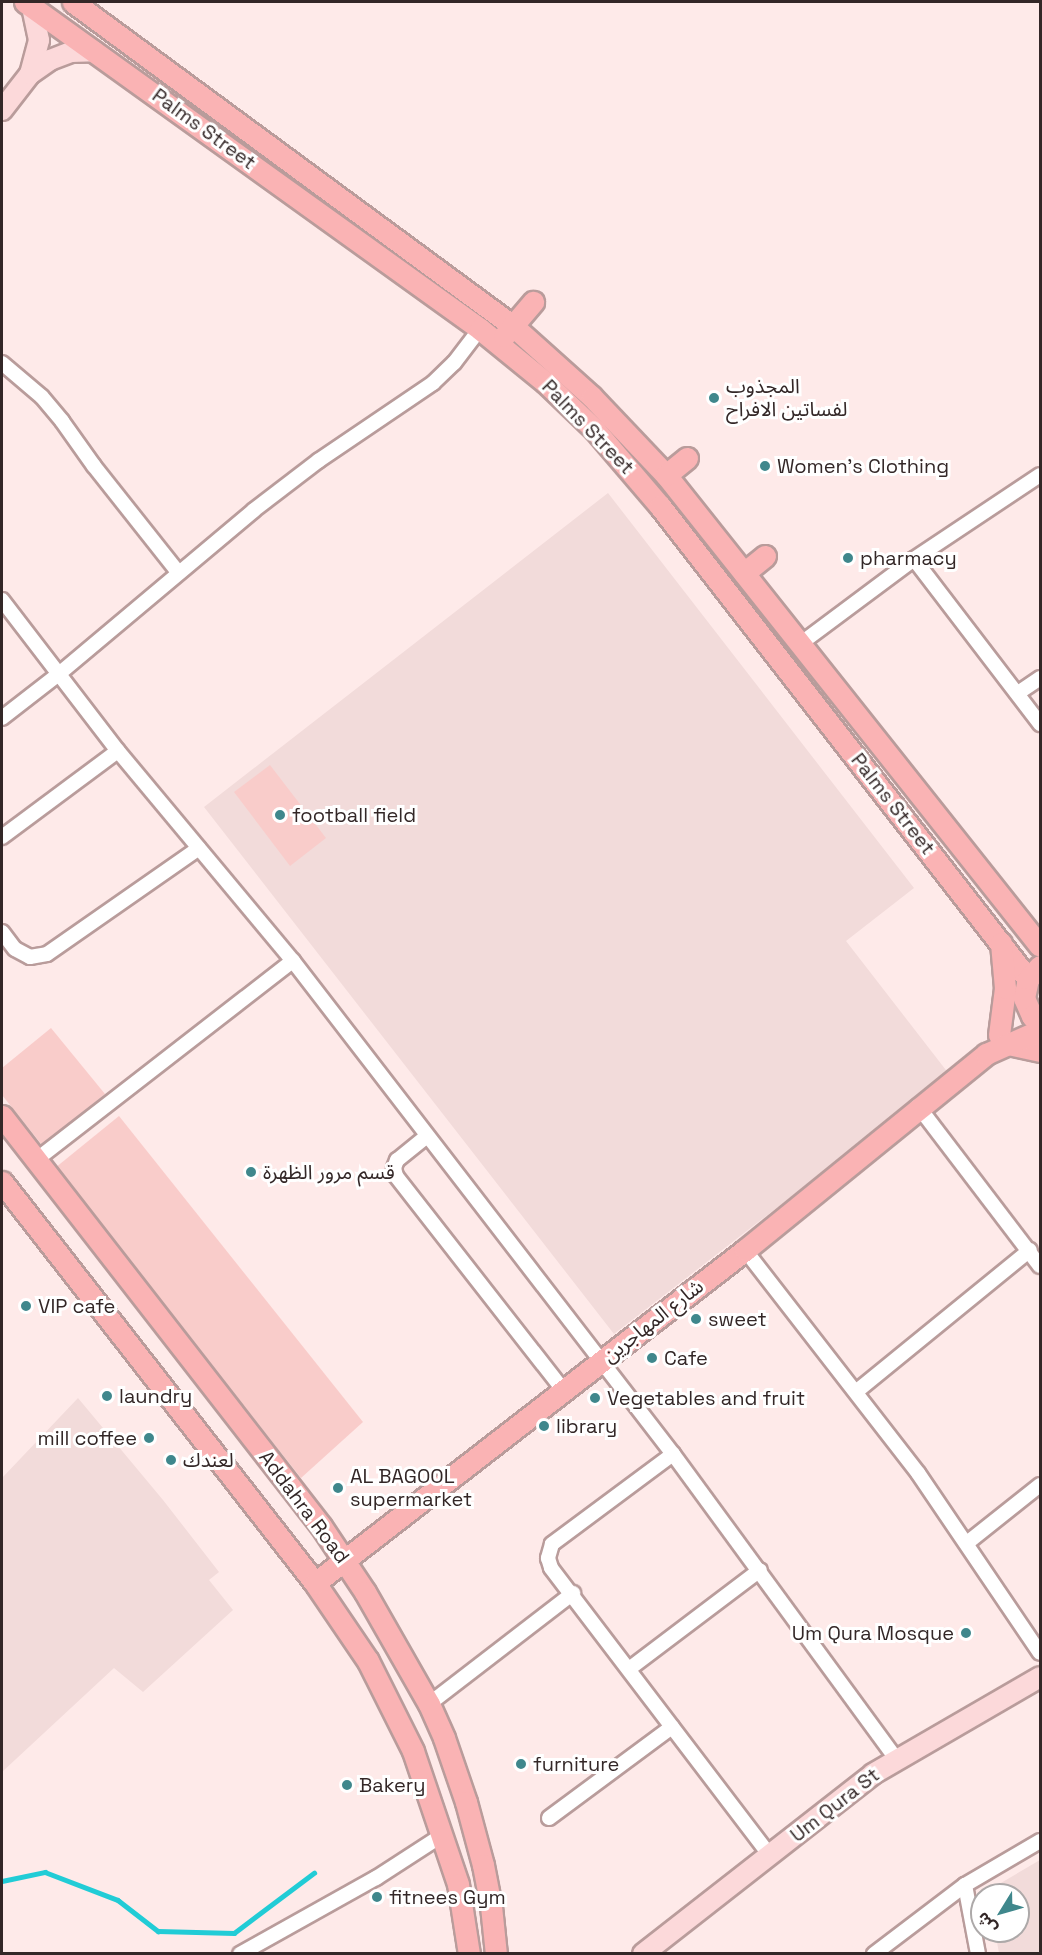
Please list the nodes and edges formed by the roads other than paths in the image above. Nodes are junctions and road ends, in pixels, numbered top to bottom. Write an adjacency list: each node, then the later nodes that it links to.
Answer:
1 (73, 2): 5 (main road, Palms Street)
2 (28, 4): 3 (main road, Palms Street); 4 (street)
3 (94, 51): 4 (street); 6 (main road, Palms Street)
4 (30, 74): 7 (street)
5 (189, 88): 6 (main road); 9 (main road, Palms Street)
6 (175, 107): 10 (main road, Palms Street)
7 (2, 110)
8 (533, 302): 9 (main road)
9 (513, 326): 11 (main road); 14 (main road, Palms Street)
10 (480, 329): 11 (main road, Palms Street); 18 (street)
11 (498, 344): 33 (main road, Palms Street)
12 (2, 363): 18 (street)
13 (687, 458): 14 (main road)
14 (666, 475): 19 (main road, Palms Street)
15 (1041, 475): 17 (street)
16 (765, 556): 19 (main road)
17 (914, 559): 21 (street); 24 (street)
18 (178, 572): 22 (street)
19 (744, 573): 21 (main road, Palms Street)
20 (2, 603): 22 (street)
21 (800, 644): 30 (main road, Palms Street)
22 (60, 673): 25 (street); 27 (street)
23 (1041, 678): 24 (street)
24 (1018, 693): 26 (street)
25 (2, 718)
26 (1041, 724)
27 (118, 751): 28 (street); 29 (street)
28 (2, 837)
29 (199, 848): 32 (street); 35 (street)
30 (1013, 913): 31 (main road); 34 (main road, Palms Street)
31 (1041, 930)
32 (2, 932)
33 (1000, 942): 36 (main road, Palms Street); 39 (main road)
34 (1041, 946)
35 (292, 961): 43 (street); 44 (street)
36 (1031, 981): 37 (main road, Palms Street); 39 (main road, شارع المهاجرين)
37 (1041, 1023)
38 (1041, 1030): 39 (main road)
39 (1004, 1040): 40 (main road); 41 (main road, شارع المهاجرين)
40 (1041, 1051)
41 (918, 1106): 46 (main road, شارع المهاجرين); 47 (street)
42 (2, 1116): 44 (main road, Addahra Road)
43 (427, 1136): 49 (street); 50 (street)
44 (36, 1160): 55 (main road, Addahra Road)
45 (2, 1182): 57 (main road, Addahra Road)
46 (745, 1250): 49 (main road, شارع المهاجرين); 51 (street)
47 (1030, 1250): 48 (street); 51 (street)
48 (1041, 1266)
49 (601, 1362): 50 (main road, شارع المهاجرين); 52 (street)
50 (563, 1390): 55 (main road, شارع المهاجرين)
51 (857, 1391): 54 (street)
52 (673, 1454): 56 (street); 58 (street)
53 (1041, 1485): 54 (street)
54 (967, 1544): 59 (street)
55 (344, 1559): 57 (main road, شارع المهاجرين); 62 (main road, Addahra Road)
56 (760, 1570): 60 (street); 64 (street)
57 (315, 1583): 66 (main road, Addahra Road)
58 (573, 1593): 60 (street); 62 (street)
59 (1041, 1653)
60 (629, 1669): 63 (street)
61 (1041, 1677): 64 (street, Um Qura St)
62 (429, 1704): 72 (main road, Addahra Road)
63 (672, 1727): 65 (street); 68 (street)
64 (896, 1759): 68 (street, Um Qura St)
65 (549, 1818)
66 (441, 1836): 70 (street); 71 (main road, Addahra Road)
67 (1041, 1841): 69 (street)
68 (770, 1855): 73 (street, Um Qura St)
69 (965, 1886): 74 (street); 75 (street)
70 (240, 1953)
71 (469, 1953)
72 (496, 1953)
73 (643, 1953)
74 (874, 1953)
75 (978, 1953)

